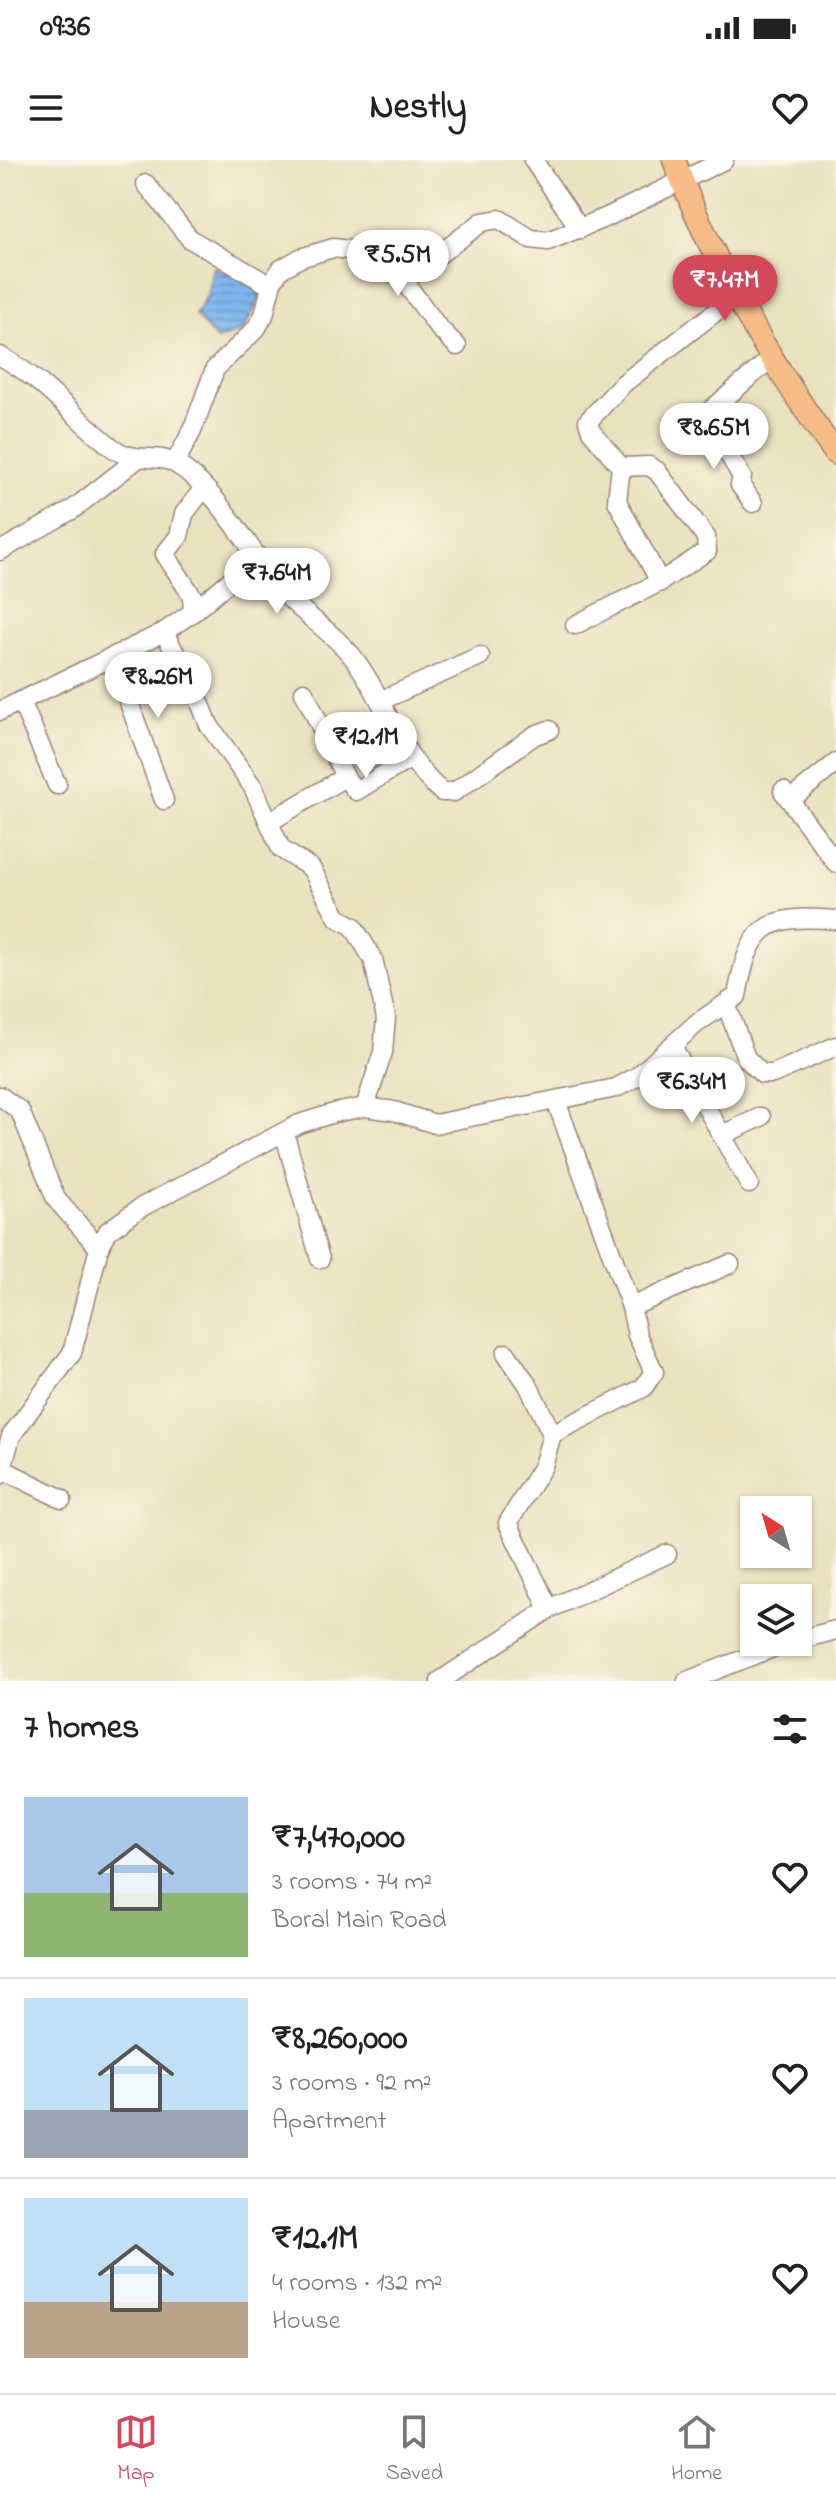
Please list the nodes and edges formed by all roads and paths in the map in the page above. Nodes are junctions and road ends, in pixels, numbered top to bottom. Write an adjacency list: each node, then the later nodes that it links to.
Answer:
1 (533, 160): 5 (street)
2 (724, 160): 3 (street)
3 (678, 170): 5 (street); 8 (main road)
4 (146, 184): 7 (street)
5 (580, 229): 6 (street)
6 (401, 277): 7 (street); 9 (street)
7 (271, 286): 14 (street)
8 (736, 296): 11 (main road); 15 (street)
9 (457, 346)
10 (0, 356): 13 (street)
11 (773, 357): 12 (main road); 17 (street)
12 (836, 454)
13 (136, 460): 14 (street); 18 (street)
14 (175, 463): 16 (street)
15 (621, 467): 20 (street); 20 (street)
16 (203, 489): 19 (street); 21 (street)
17 (753, 503)
18 (0, 551)
19 (258, 557): 21 (street); 27 (street)
20 (660, 582): 22 (street)
21 (193, 612): 23 (street)
22 (575, 625)
23 (164, 632): 25 (street); 36 (street)
24 (480, 656): 27 (street)
25 (109, 658): 28 (street); 35 (street)
26 (304, 692): 33 (street)
27 (382, 700): 31 (street)
28 (21, 701): 29 (street); 34 (street)
29 (0, 711)
30 (549, 730): 31 (street)
31 (411, 758): 33 (street)
32 (836, 763): 37 (street)
33 (345, 777): 36 (street)
34 (57, 785)
35 (164, 800)
36 (269, 822): 44 (street)
37 (836, 863)
38 (836, 920): 39 (street)
39 (727, 1006): 40 (street); 41 (street)
40 (672, 1046): 43 (street); 47 (street)
41 (836, 1046)
42 (0, 1096): 49 (street)
43 (556, 1101): 44 (street); 52 (street)
44 (365, 1107): 46 (street)
45 (761, 1117): 47 (street)
46 (284, 1132): 49 (street); 50 (street)
47 (722, 1135): 48 (street)
48 (749, 1184)
49 (99, 1248): 55 (street)
50 (320, 1259)
51 (730, 1264): 52 (street)
52 (631, 1307): 54 (street)
53 (506, 1353): 54 (street)
54 (552, 1434): 58 (street)
55 (2, 1461): 56 (street)
56 (62, 1499)
57 (667, 1554): 58 (street)
58 (549, 1609): 62 (street)
59 (836, 1630): 60 (street)
60 (812, 1636)
61 (752, 1656): 63 (street)
62 (447, 1679)
63 (687, 1681)

